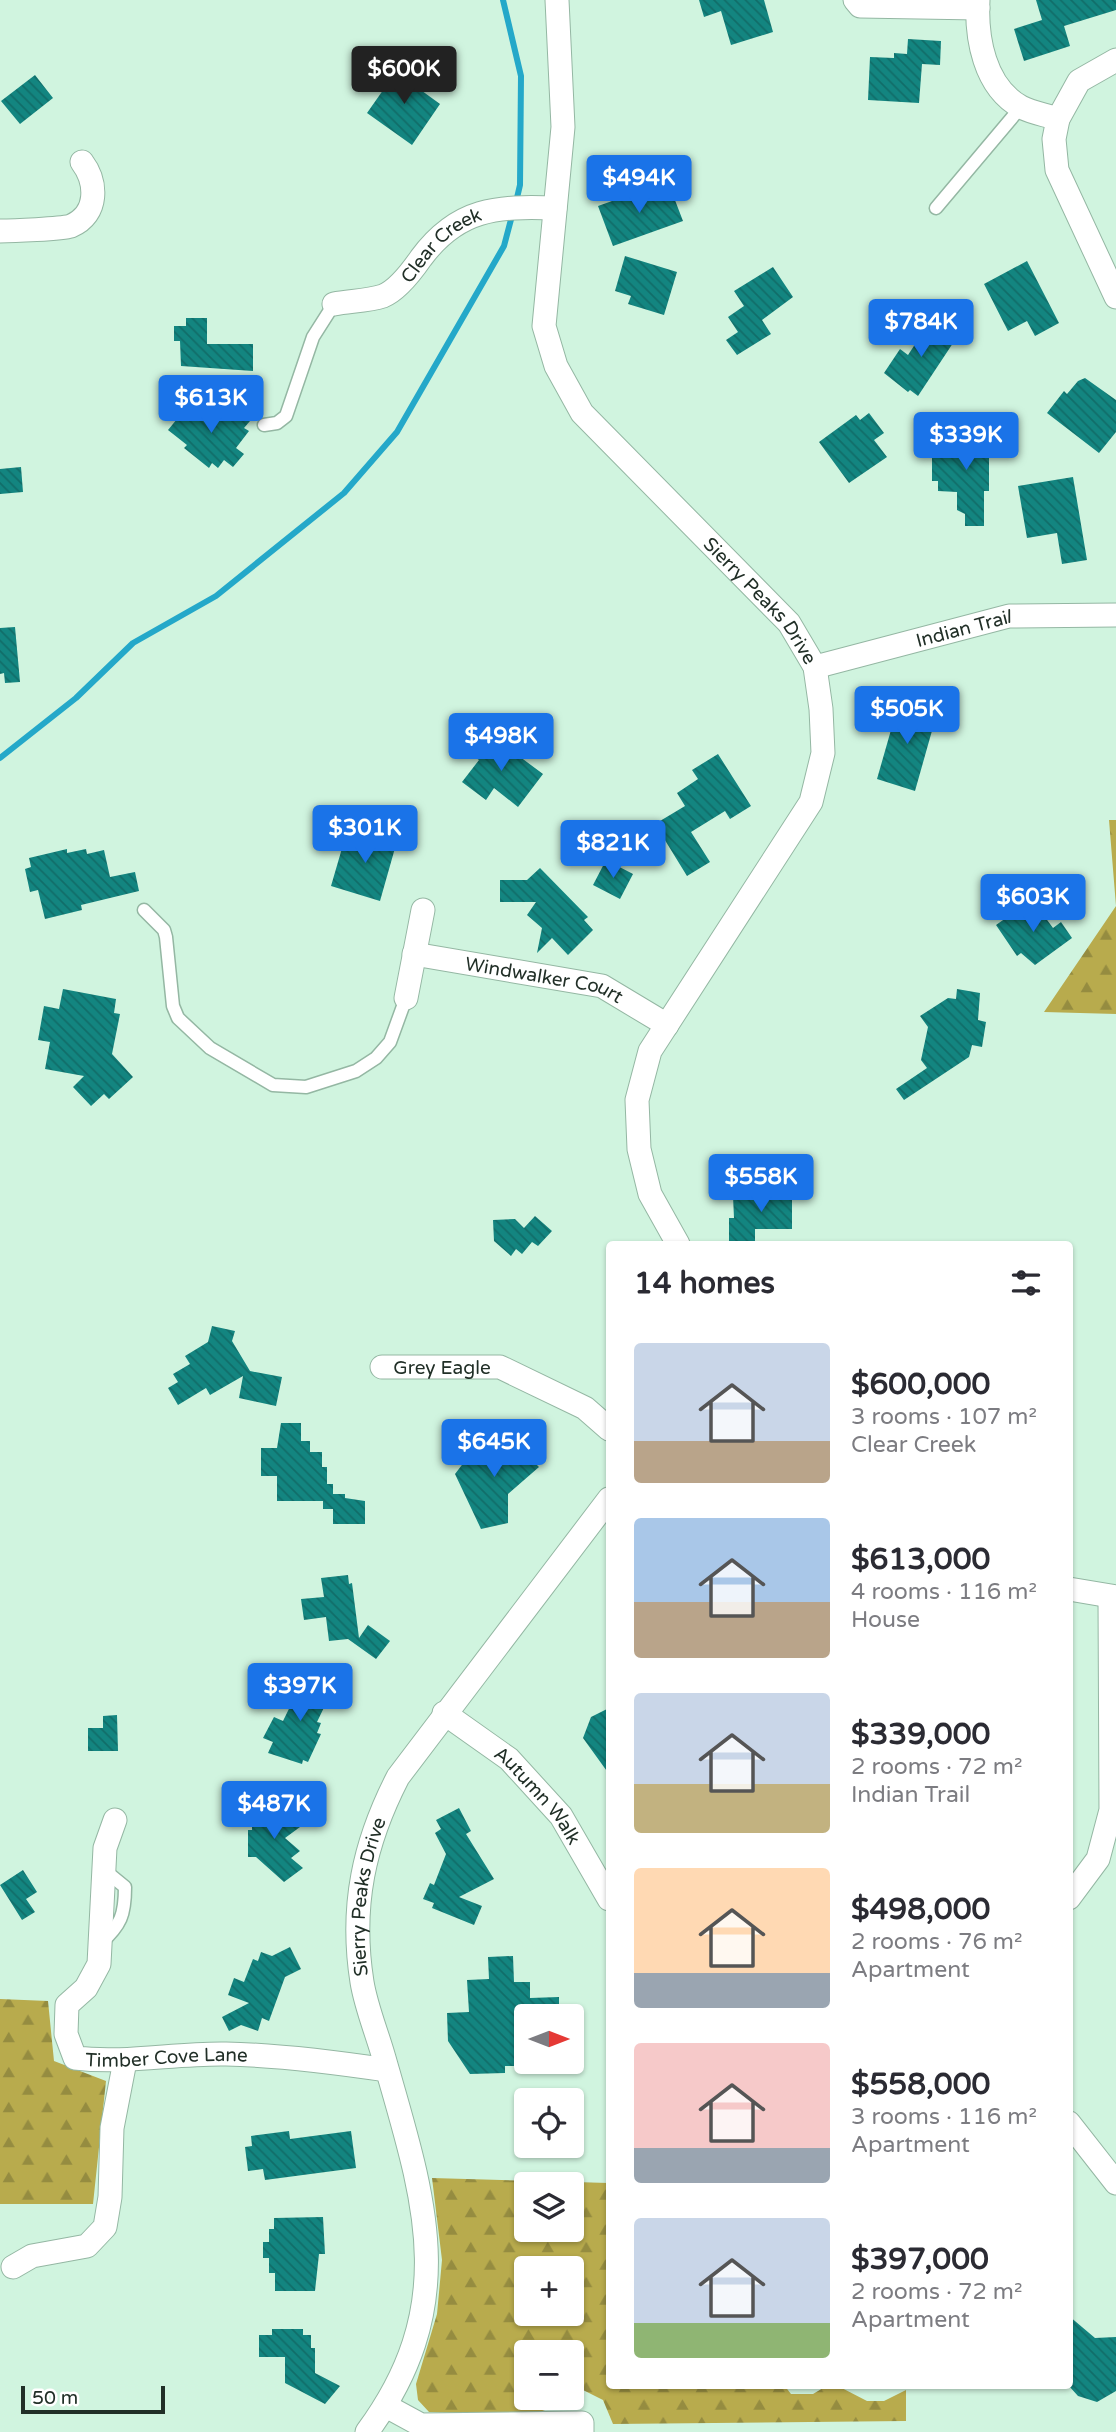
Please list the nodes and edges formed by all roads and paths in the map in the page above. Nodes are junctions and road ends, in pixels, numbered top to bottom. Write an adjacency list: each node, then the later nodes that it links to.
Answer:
1 (557, 0): 8 (street, Sierry Peaks Drive)
2 (855, 0): 3 (street)
3 (978, 4): 5 (street)
4 (1116, 60): 6 (street)
5 (1021, 107): 6 (street); 9 (lane)
6 (1058, 119): 11 (street)
7 (82, 162): 10 (street)
8 (555, 208): 12 (street, Clear Creek); 15 (street, Sierry Peaks Drive)
9 (936, 208)
10 (0, 231)
11 (1116, 297)
12 (334, 304): 13 (lane)
13 (264, 425)
14 (1116, 615): 15 (street, Indian Trail)
15 (816, 667): 20 (street, Sierry Peaks Drive)
16 (144, 910): 19 (lane)
17 (423, 910): 18 (street)
18 (414, 954): 19 (street); 20 (street, Windwalker Court)
19 (406, 998)
20 (667, 1025): 21 (street, Sierry Peaks Drive)
21 (676, 1241)
22 (382, 1367): 23 (street, Grey Eagle)
23 (606, 1426)
24 (606, 1503): 27 (street, Sierry Peaks Drive)
25 (1073, 1590): 26 (street)
26 (1113, 1598): 29 (street)
27 (444, 1713): 30 (street, Autumn Walk); 32 (street, Sierry Peaks Drive)
28 (115, 1820): 31 (street, Timber Cove Lane)
29 (1073, 1893)
30 (606, 1894)
31 (125, 2061): 32 (street, Timber Cove Lane); 35 (street)
32 (387, 2070): 36 (street, Sierry Peaks Drive)
33 (1073, 2128): 34 (street)
34 (1116, 2183)
35 (13, 2267)
36 (386, 2406): 37 (street); 38 (street, Sierry Peaks Drive)
37 (582, 2427)
38 (367, 2432)

